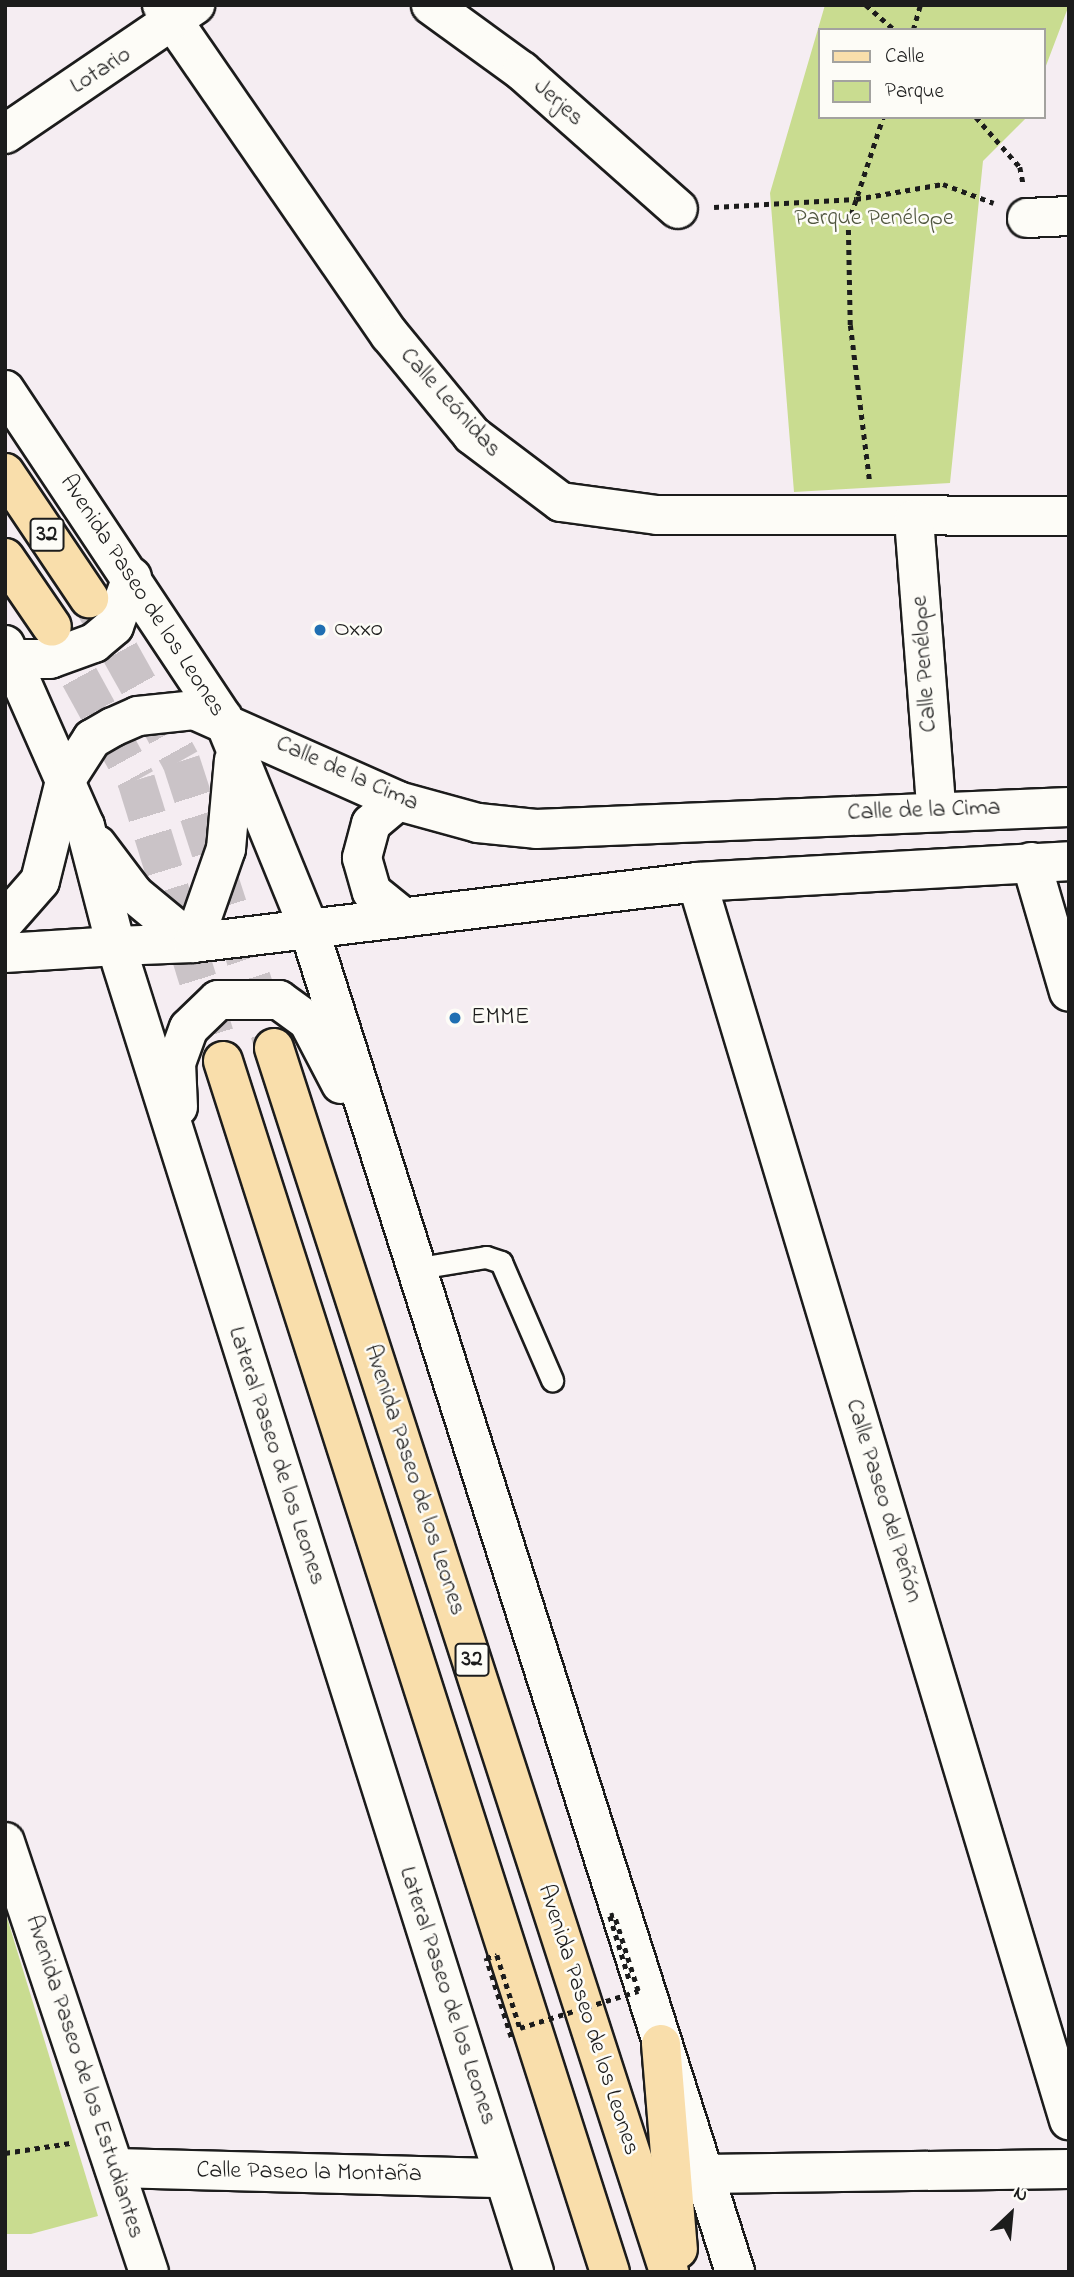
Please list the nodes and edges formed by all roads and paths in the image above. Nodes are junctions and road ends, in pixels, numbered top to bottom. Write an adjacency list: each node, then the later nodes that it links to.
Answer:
1 (432, 5): 11 (street, Jerjes)
2 (866, 5): 5 (path)
3 (920, 5): 6 (path)
4 (177, 11): 9 (street, Lotario); 17 (street, Calle Leónidas)
5 (893, 28)
6 (914, 28)
7 (882, 119): 10 (path)
8 (978, 119): 13 (path)
9 (5, 134)
10 (856, 199): 11 (path); 13 (path); 17 (path)
11 (678, 209)
12 (1069, 216): 13 (street)
13 (1027, 218)
14 (5, 390): 20 (street, Avenida Paseo de los Leones)
15 (5, 473): 21 (main road, Avenida Paseo de los Leones / 32)
16 (1069, 516): 18 (street, Calle Leónidas)
17 (874, 518): 18 (street, Calle Leónidas)
18 (914, 519): 28 (street, Calle Penélope)
19 (5, 558): 22 (main road, 32)
20 (131, 577): 23 (street); 24 (street, Avenida Paseo de los Leones)
21 (89, 598)
22 (52, 627)
23 (8, 657): 25 (street, Lateral Paseo de los Leones)
24 (229, 731): 25 (street, Calle de la Cima); 26 (street, Calle de la Cima); 35 (street, Avenida Paseo de los Leones); 36 (street)
25 (65, 781): 29 (street, Lateral Paseo de los Leones); 34 (street, Calle de la Cima)
26 (398, 801): 28 (street, Calle de la Cima); 33 (street)
27 (1069, 807): 28 (street, Calle de la Cima)
28 (936, 808)
29 (85, 827): 36 (street); 37 (street, Lateral Paseo de los Leones)
30 (1069, 861): 31 (street)
31 (1031, 862): 32 (street); 39 (street)
32 (697, 882): 33 (street); 50 (street, Calle Paseo del Peñón)
33 (399, 914): 35 (street)
34 (5, 921)
35 (309, 929): 36 (street); 42 (street)
36 (193, 943): 37 (street)
37 (116, 946): 38 (street); 43 (street, Lateral Paseo de los Leones)
38 (5, 953)
39 (1069, 992)
40 (274, 1048): 59 (main road, Avenida Paseo de los Leones / 32)
41 (223, 1061): 58 (main road, 32)
42 (390, 1175): 43 (street); 44 (street)
43 (198, 1209): 55 (street, Lateral Paseo de los Leones)
44 (419, 1268): 45 (lane); 49 (street)
45 (552, 1380)
46 (5, 1842): 51 (street, Avenida Paseo de los Estudiantes)
47 (630, 1982): 48 (path, bridge)
48 (511, 2037)
49 (661, 2044): 54 (street); 60 (main road)
50 (1069, 2120)
51 (110, 2152): 52 (path); 55 (street, Calle Paseo la Montaña); 56 (street, Avenida Paseo de los Estudiantes)
52 (5, 2153)
53 (1069, 2169): 54 (street)
54 (704, 2174): 61 (street)
55 (504, 2178): 57 (street, Lateral Paseo de los Leones)
56 (149, 2272)
57 (534, 2272)
58 (610, 2272)
59 (669, 2272)
60 (679, 2272)
61 (735, 2272)

